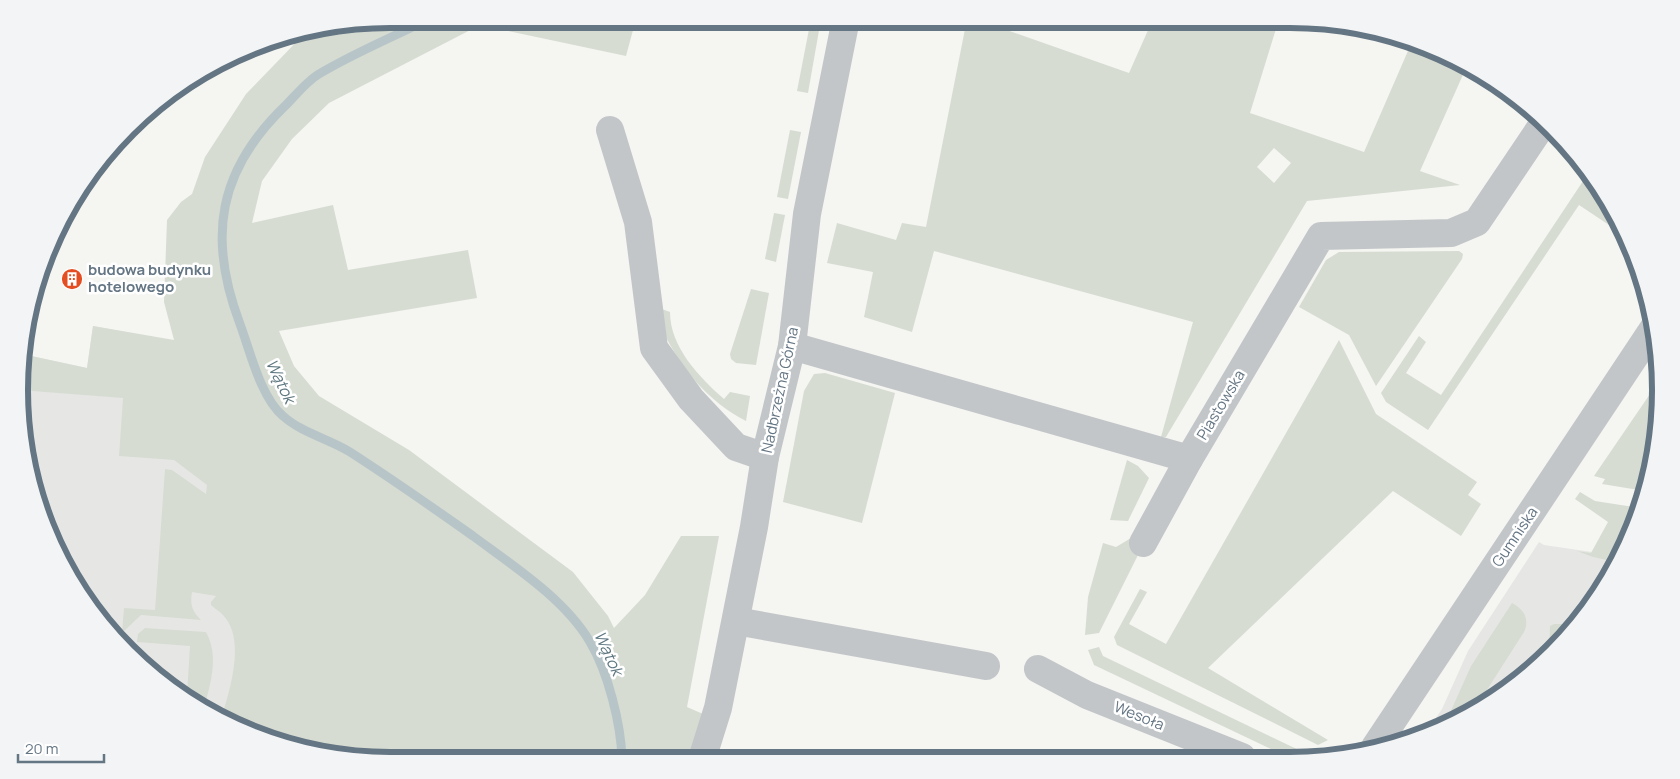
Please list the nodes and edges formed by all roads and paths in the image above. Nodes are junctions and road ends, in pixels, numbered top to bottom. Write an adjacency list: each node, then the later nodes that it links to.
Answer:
1 (844, 28): 5 (street, Nadbrzeżna Górna)
2 (1540, 128): 7 (street, Piastowska)
3 (610, 130): 6 (street)
4 (1648, 336): 12 (street, Gumniska)
5 (792, 346): 6 (street, Nadbrzeżna Górna); 7 (street)
6 (765, 457): 9 (street, Nadbrzeżna Górna)
7 (1189, 459): 8 (street, Piastowska)
8 (1142, 543)
9 (736, 621): 10 (street); 13 (street, Nadbrzeżna Górna)
10 (986, 666)
11 (1038, 669): 14 (street, Wesoła)
12 (1380, 740)
13 (704, 752)
14 (1230, 752)

